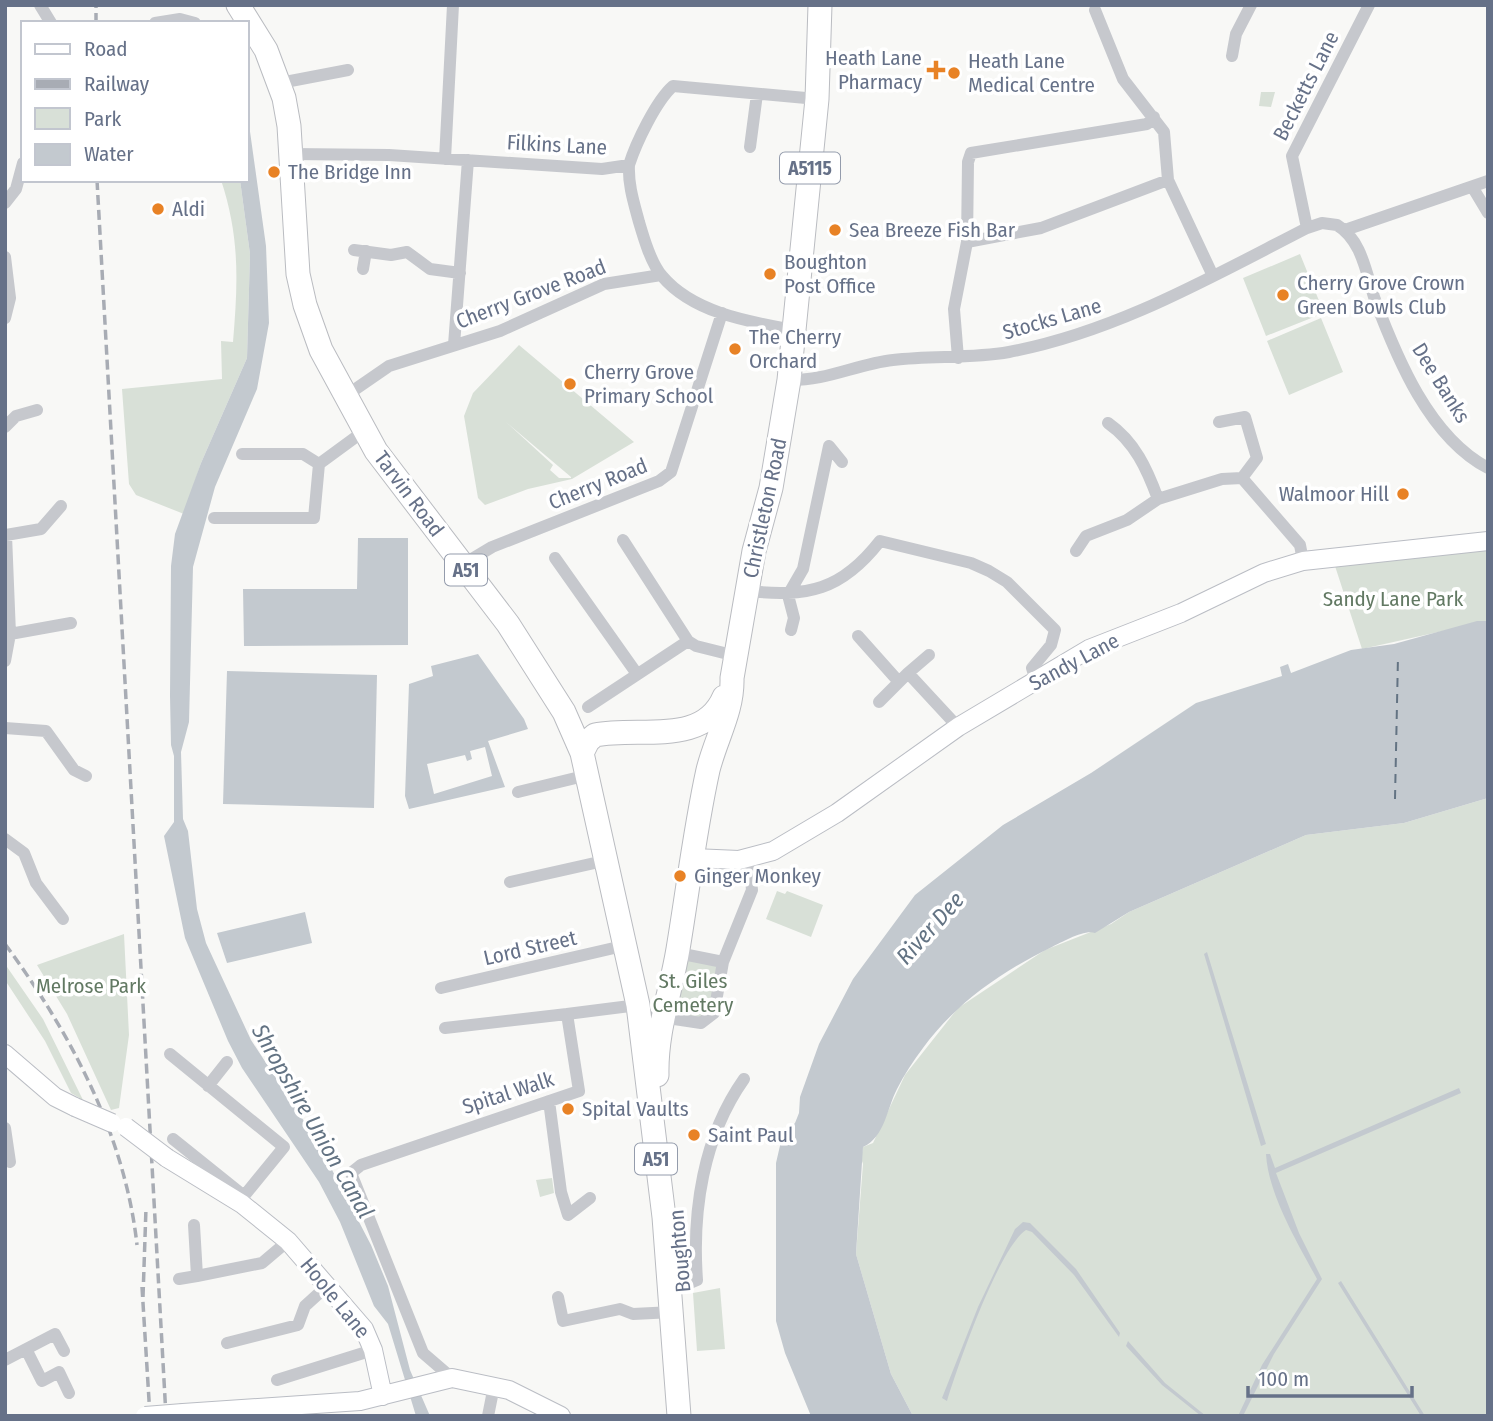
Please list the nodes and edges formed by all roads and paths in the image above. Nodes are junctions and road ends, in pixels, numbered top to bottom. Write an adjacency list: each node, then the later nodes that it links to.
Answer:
1 (40, 5): 8 (street)
2 (453, 5): 19 (street)
3 (820, 5): 15 (highway, Christleton Road / A5115)
4 (1251, 5): 11 (street)
5 (1369, 5): 30 (street, Becketts Lane)
6 (242, 11): 13 (highway, Tarvin Road / A51)
7 (1109, 14): 16 (street)
8 (50, 21)
9 (168, 21): 10 (street)
10 (188, 21)
11 (1233, 56)
12 (337, 57): 13 (street)
13 (280, 83): 18 (highway, Tarvin Road / A51)
14 (757, 94): 15 (street, Filkins Lane); 17 (street); 23 (street, Filkins Lane)
15 (817, 99): 40 (highway, Christleton Road / A5115)
16 (1154, 117): 25 (street); 32 (street)
17 (750, 147)
18 (291, 154): 19 (street, Filkins Lane); 44 (highway, Tarvin Road / A51)
19 (445, 159): 20 (street, Filkins Lane)
20 (468, 160): 23 (street, Filkins Lane); 35 (street)
21 (9, 165): 22 (street)
22 (21, 165)
23 (629, 165): 36 (street)
24 (21, 169): 28 (street)
25 (1168, 180): 32 (street); 37 (street)
26 (1488, 181): 27 (street)
27 (1473, 188): 29 (street); 31 (street)
28 (5, 203)
29 (1488, 213)
30 (1307, 228): 31 (street); 37 (street, Stocks Lane)
31 (1345, 230): 53 (street, Dee Banks)
32 (967, 242): 42 (street)
33 (5, 257): 39 (street)
34 (363, 269): 35 (street)
35 (460, 273): 41 (street)
36 (661, 275): 38 (street); 41 (street, Cherry Grove Road)
37 (1213, 276): 42 (street, Stocks Lane)
38 (722, 313): 40 (street); 64 (street, Cherry Road)
39 (5, 318)
40 (794, 330): 43 (highway, Christleton Road / A5115)
41 (454, 345): 44 (street, Cherry Grove Road)
42 (958, 358): 43 (street, Stocks Lane)
43 (789, 380): 65 (highway, Christleton Road / A5115)
44 (344, 397): 49 (highway, Tarvin Road / A51)
45 (37, 410): 48 (street)
46 (1219, 422): 54 (street)
47 (1118, 425): 55 (street)
48 (5, 427)
49 (363, 431): 52 (street); 64 (highway, Tarvin Road / A51)
50 (242, 454): 52 (street)
51 (842, 462): 66 (street)
52 (319, 464): 57 (street)
53 (1488, 468)
54 (1242, 478): 55 (street); 63 (street)
55 (1158, 499): 61 (street)
56 (61, 506): 58 (street)
57 (214, 518)
58 (5, 534): 69 (street)
59 (623, 540): 71 (street)
60 (1488, 541): 63 (street, Sandy Lane)
61 (1076, 551)
62 (555, 558): 75 (street)
63 (1303, 561): 77 (street, Sandy Lane)
64 (462, 565): 80 (highway, Tarvin Road / A51)
65 (747, 591): 66 (street); 74 (highway, Christleton Road / A5115)
66 (788, 595): 68 (street); 77 (street)
67 (71, 623): 69 (street)
68 (791, 630)
69 (10, 634): 73 (street)
70 (858, 636): 76 (street)
71 (688, 641): 74 (street); 75 (street)
72 (929, 655): 76 (street)
73 (5, 661)
74 (734, 667): 83 (highway, A5115); 86 (highway, Christleton Road / A5115)
75 (637, 674): 79 (street)
76 (904, 678): 78 (street); 81 (street)
77 (1036, 681): 81 (street, Sandy Lane)
78 (879, 702)
79 (588, 707)
80 (564, 712): 84 (highway); 85 (highway, Tarvin Road / A51)
81 (958, 727): 91 (street, Sandy Lane)
82 (5, 728): 87 (street)
83 (682, 730): 84 (highway); 86 (highway)
84 (611, 732): 85 (highway)
85 (585, 764): 88 (street); 92 (highway, Tarvin Road / A51)
86 (709, 766): 90 (highway, Christleton Road / A51)
87 (86, 776)
88 (518, 792)
89 (5, 839): 94 (street)
90 (693, 858): 91 (street, Sandy Lane); 96 (highway, Christleton Road / A51)
91 (748, 858): 97 (street)
92 (608, 860): 93 (street); 95 (highway, Tarvin Road / A51)
93 (510, 882)
94 (63, 919)
95 (627, 945): 98 (street, Lord Street); 99 (highway, Tarvin Road / A51)
96 (678, 953): 97 (street); 100 (highway, Christleton Road / A51)
97 (723, 962): 100 (street)
98 (441, 988)
99 (638, 1005): 100 (highway); 101 (street); 121 (highway, Boughton / A51)
100 (662, 1010): 119 (highway, Boughton / A51)
101 (567, 1014): 102 (street); 108 (street, Spital Walk)
102 (446, 1028)
103 (5, 1054): 113 (street, Hoole Lane, bridge)
104 (170, 1054): 107 (street)
105 (227, 1062): 107 (street)
106 (744, 1079): 119 (street)
107 (208, 1086): 113 (street)
108 (549, 1101): 112 (street); 127 (street, Spital Walk)
109 (5, 1128): 111 (street)
110 (173, 1139): 113 (street, Hoole Lane)
111 (10, 1162)
112 (590, 1198)
113 (243, 1200): 115 (street, Hoole Lane)
114 (194, 1225): 116 (street)
115 (288, 1241): 116 (street); 118 (street, Hoole Lane)
116 (197, 1276): 117 (street)
117 (179, 1279)
118 (327, 1286): 122 (street); 124 (street, Hoole Lane)
119 (683, 1286): 136 (highway, Boughton / A51)
120 (558, 1297): 121 (street)
121 (673, 1312): 135 (highway, Boughton / A51)
122 (228, 1343)
123 (26, 1349): 125 (street); 126 (street); 130 (street)
124 (373, 1350): 128 (street); 131 (street, Hoole Lane)
125 (64, 1351)
126 (5, 1360)
127 (452, 1378): 129 (street); 131 (street)
128 (277, 1380)
129 (494, 1386): 133 (street); 134 (street)
130 (69, 1393)
131 (383, 1396): 132 (street, bridge)
132 (145, 1416)
133 (488, 1416)
134 (561, 1416)
135 (680, 1416)
136 (692, 1416)

